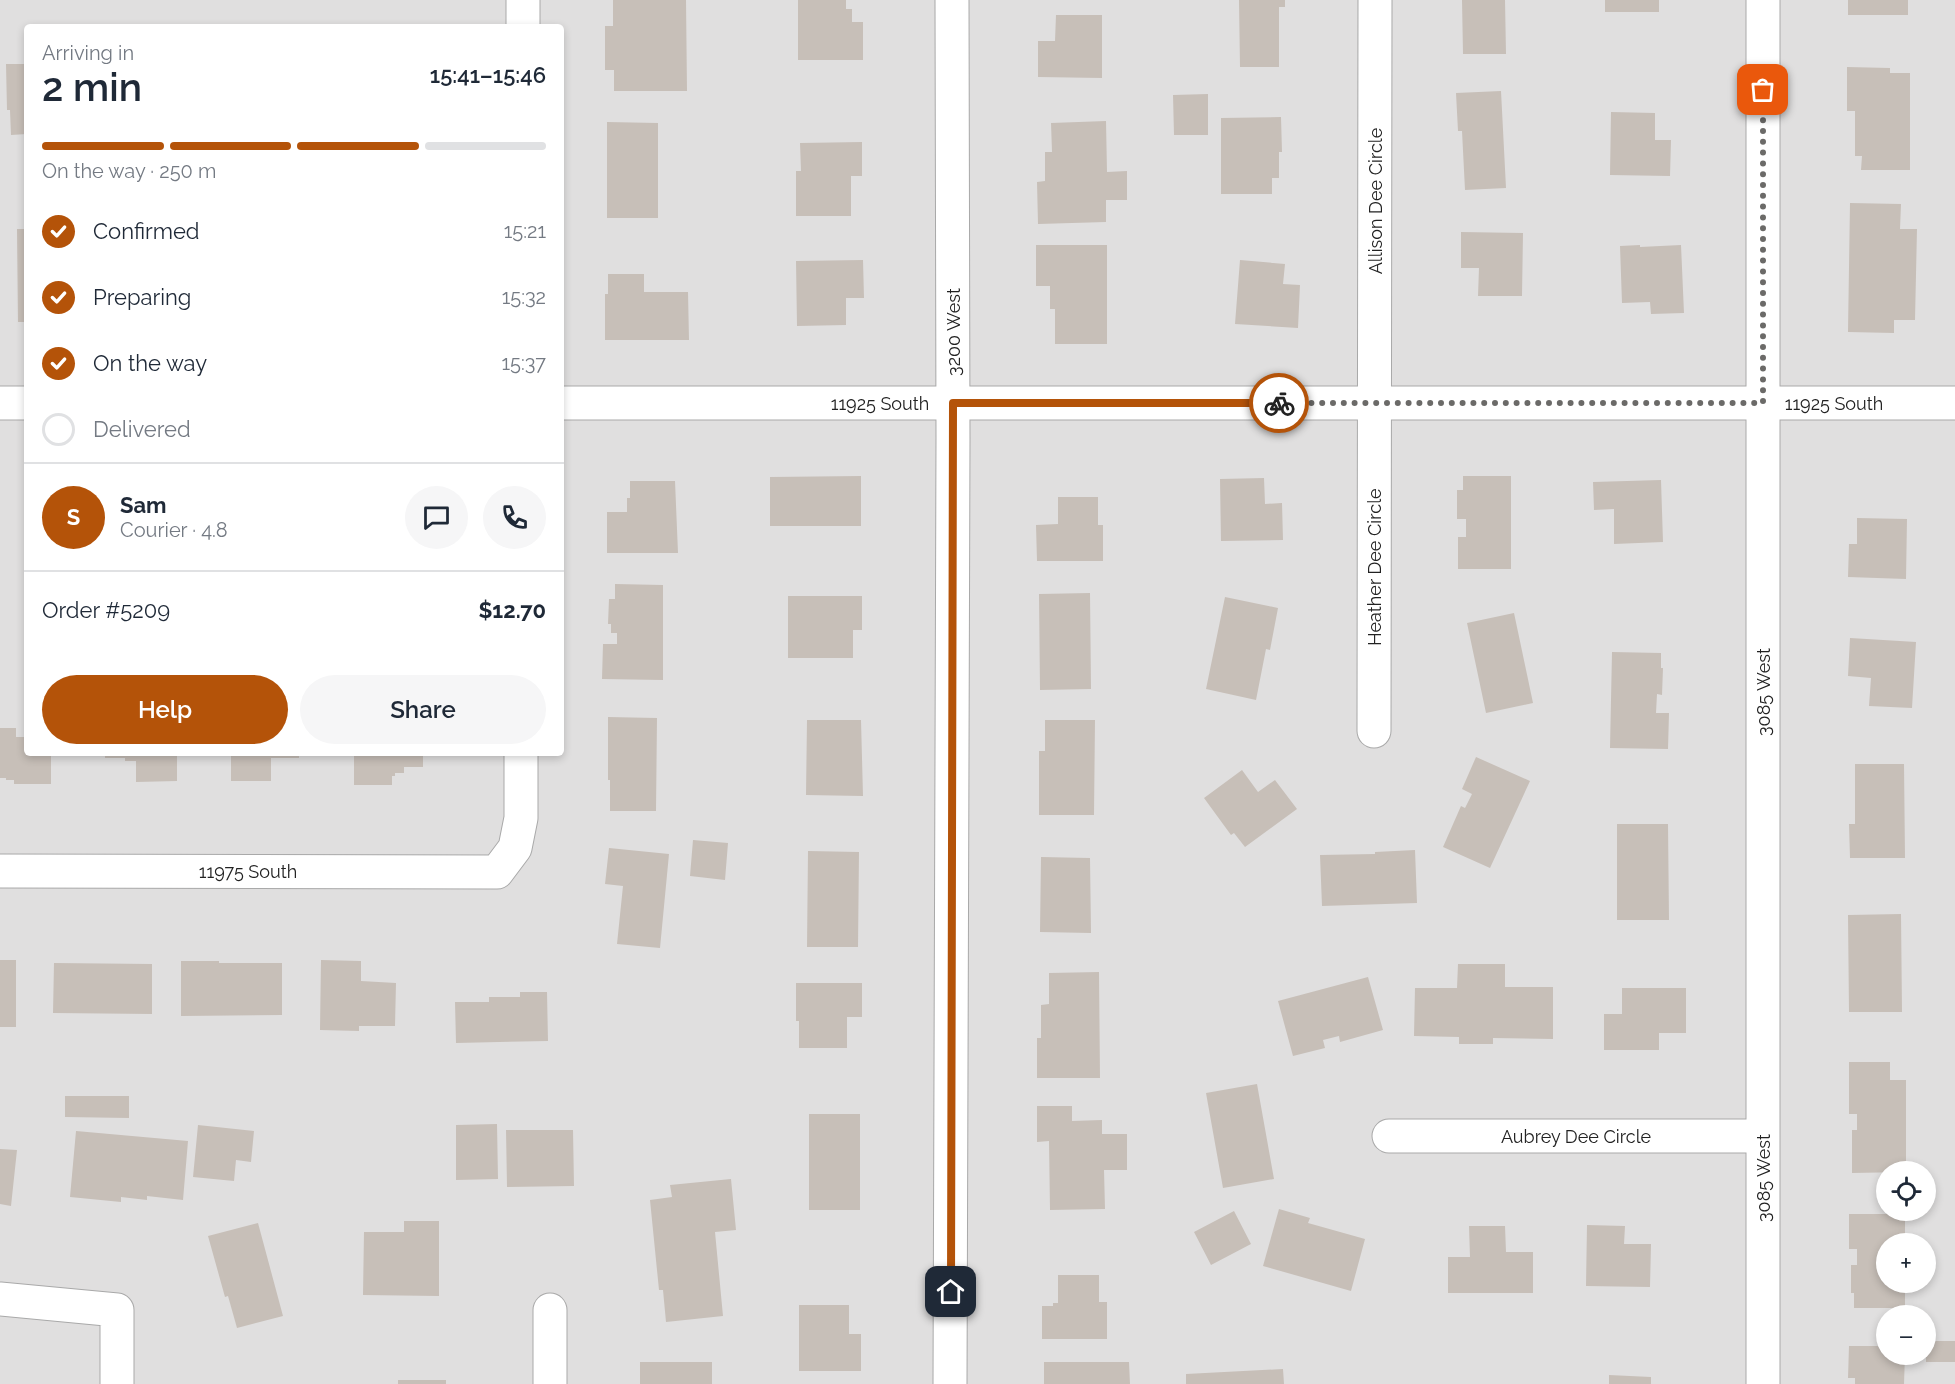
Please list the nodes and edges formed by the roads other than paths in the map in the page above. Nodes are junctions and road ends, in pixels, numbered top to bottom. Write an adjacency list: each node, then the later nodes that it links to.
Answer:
1 (523, 0): 5 (street)
2 (952, 0): 9 (street, 3200 West)
3 (1375, 0): 10 (street, Allison Dee Circle)
4 (1763, 0): 11 (street, 3085 West)
5 (523, 24)
6 (0, 403): 7 (street)
7 (24, 403)
8 (564, 403): 9 (street, 11925 South)
9 (953, 403): 10 (street, 11925 South); 22 (street, 3200 West)
10 (1374, 403): 11 (street, 11925 South); 13 (street, Heather Dee Circle)
11 (1763, 403): 12 (street, 11925 South); 17 (street, 3085 West)
12 (1955, 403)
13 (1374, 731)
14 (521, 756): 15 (street, 11975 South)
15 (0, 871)
16 (1389, 1136): 17 (street, Aubrey Dee Circle)
17 (1763, 1136): 23 (street, 3085 West)
18 (0, 1299): 20 (street)
19 (550, 1310): 21 (street)
20 (117, 1384)
21 (550, 1384)
22 (950, 1384)
23 (1763, 1384)

